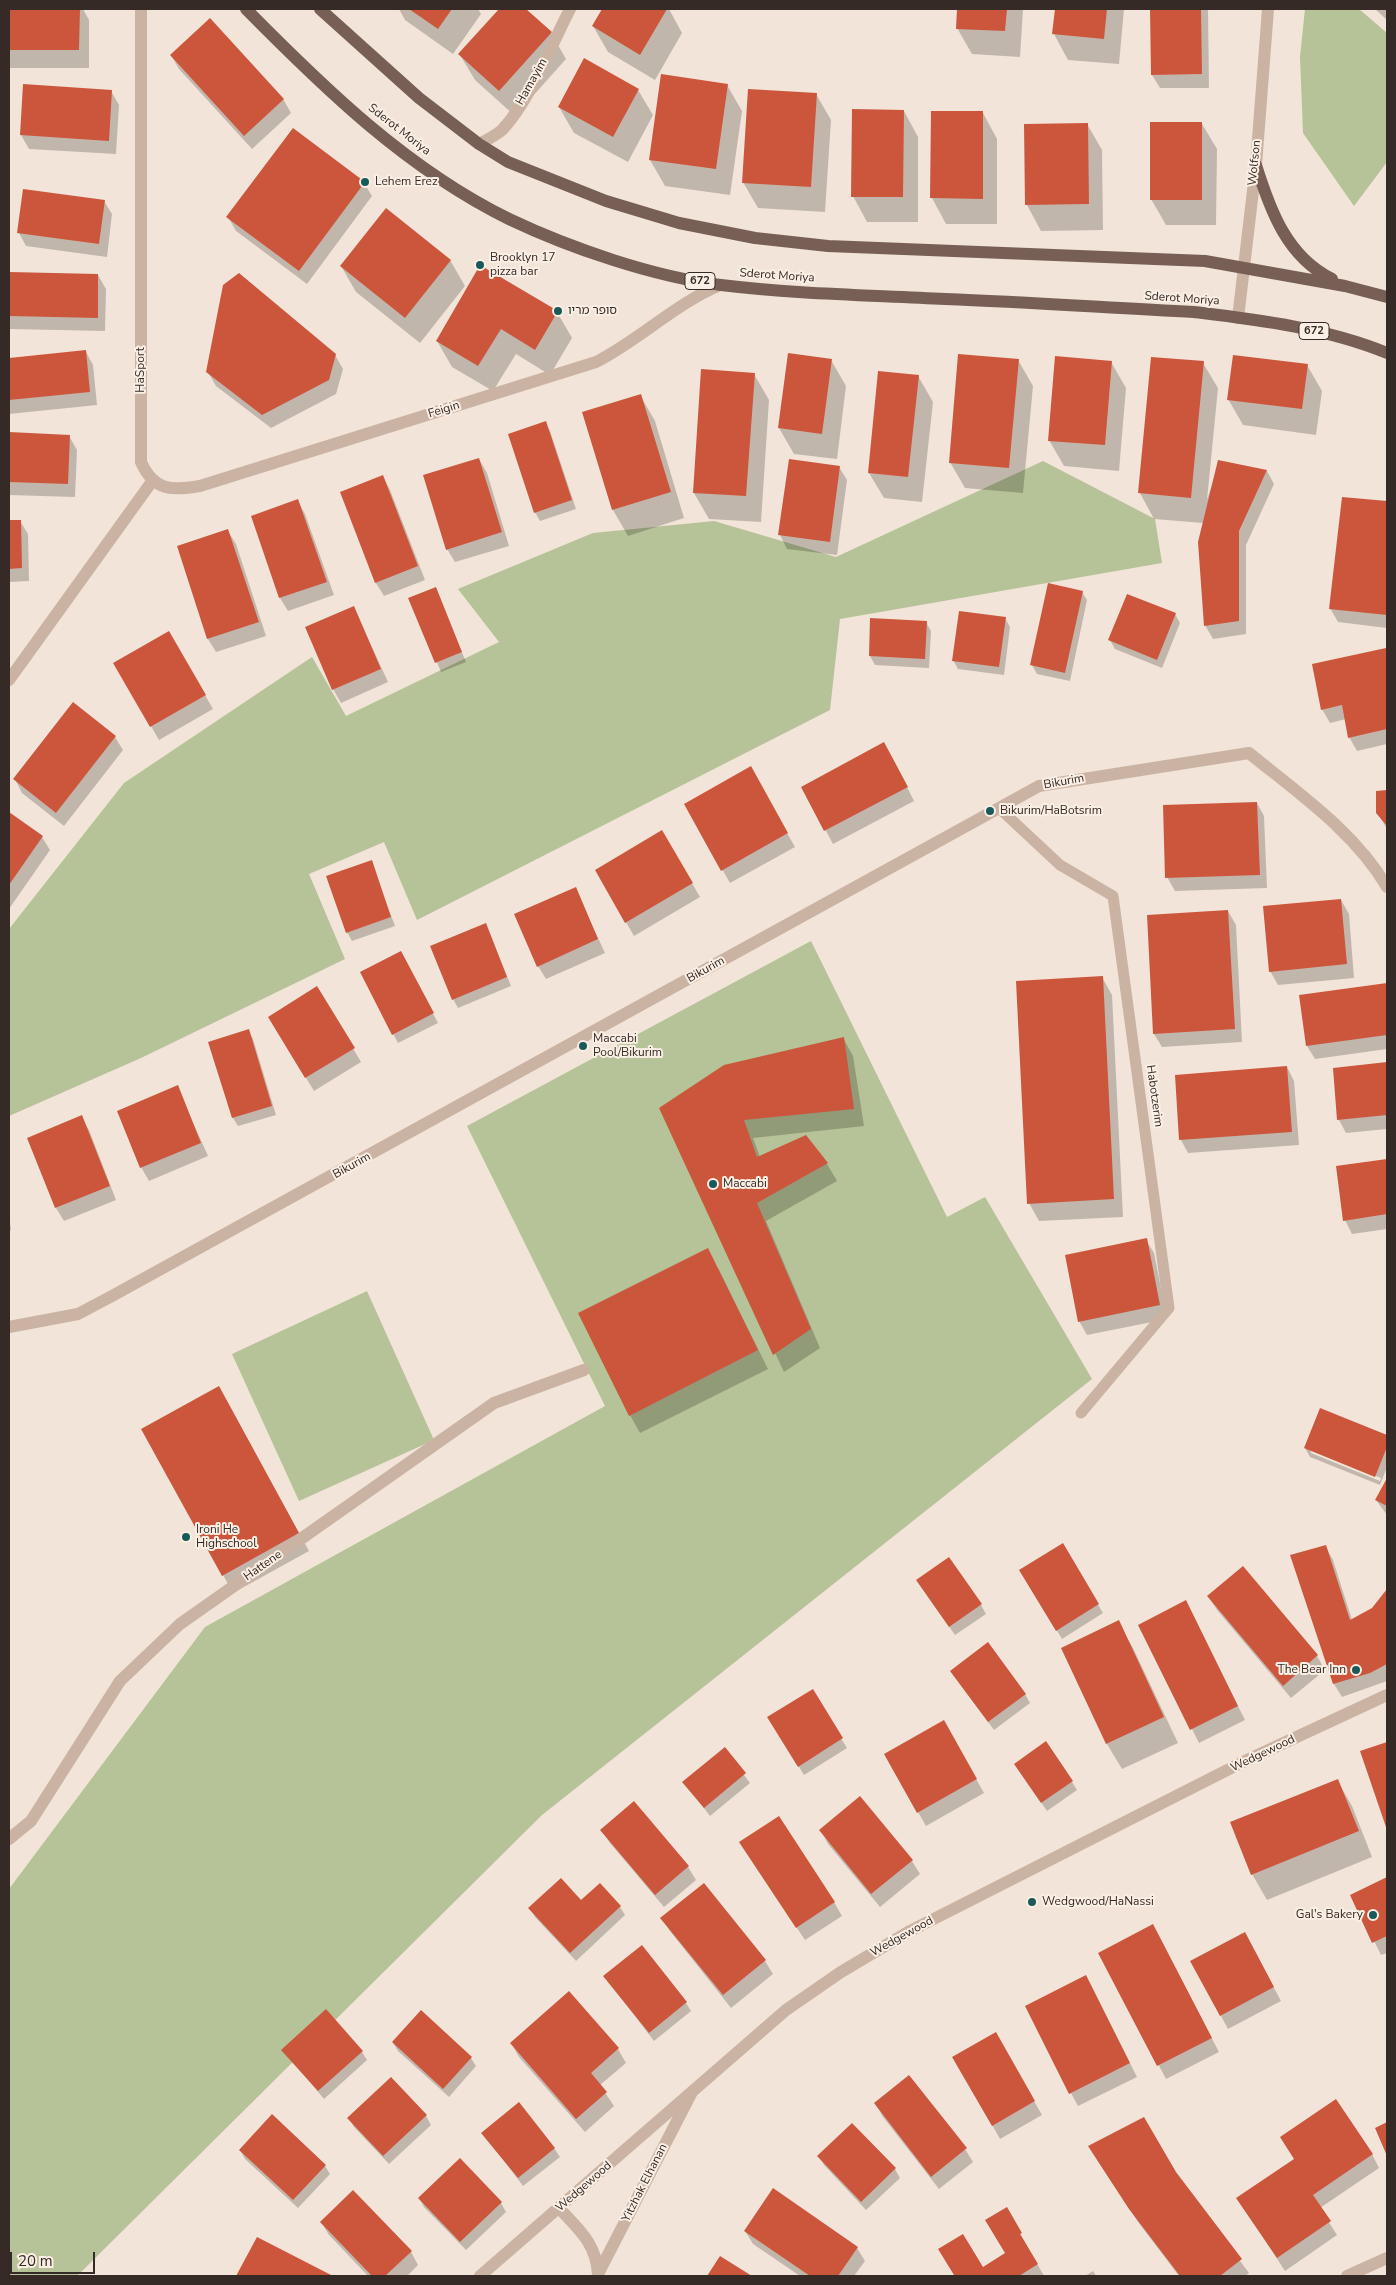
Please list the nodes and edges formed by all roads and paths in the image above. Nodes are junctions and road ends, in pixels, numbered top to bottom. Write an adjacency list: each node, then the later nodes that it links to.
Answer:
1 (141, 9): 14 (street, HaSport)
2 (246, 9): 9 (main road, Sderot Moriya / 672)
3 (320, 9): 6 (main road)
4 (570, 9): 6 (street, Hamayim)
5 (1268, 9): 7 (street, Wolfson)
6 (479, 144): 8 (main road)
7 (1256, 165): 8 (street, Wolfson); 10 (main road)
8 (1243, 266): 10 (main road); 12 (street, Wolfson)
9 (720, 285): 12 (main road, Sderot Moriya / 672); 14 (street, Feigin)
10 (1345, 286): 11 (main road)
11 (1387, 297)
12 (1238, 318): 13 (main road, Sderot Moriya / 672)
13 (1387, 353)
14 (153, 480): 15 (street)
15 (9, 680)
16 (999, 808): 17 (street, Bikurim); 18 (street, Bikurim); 20 (lane, Habotzerim)
17 (1387, 887)
18 (9, 1327)
19 (584, 1370): 22 (street, Hattene)
20 (1081, 1413)
21 (1387, 1695): 23 (street, Wedgewood)
22 (9, 1839)
23 (692, 2092): 24 (street, Wedgewood); 26 (street, Yitzhak Elhanan)
24 (559, 2208): 26 (street, Yitzhak Elhanan); 27 (street, Wedgewood)
25 (1387, 2258): 28 (street)
26 (598, 2275)
27 (480, 2276)
28 (1347, 2276)

